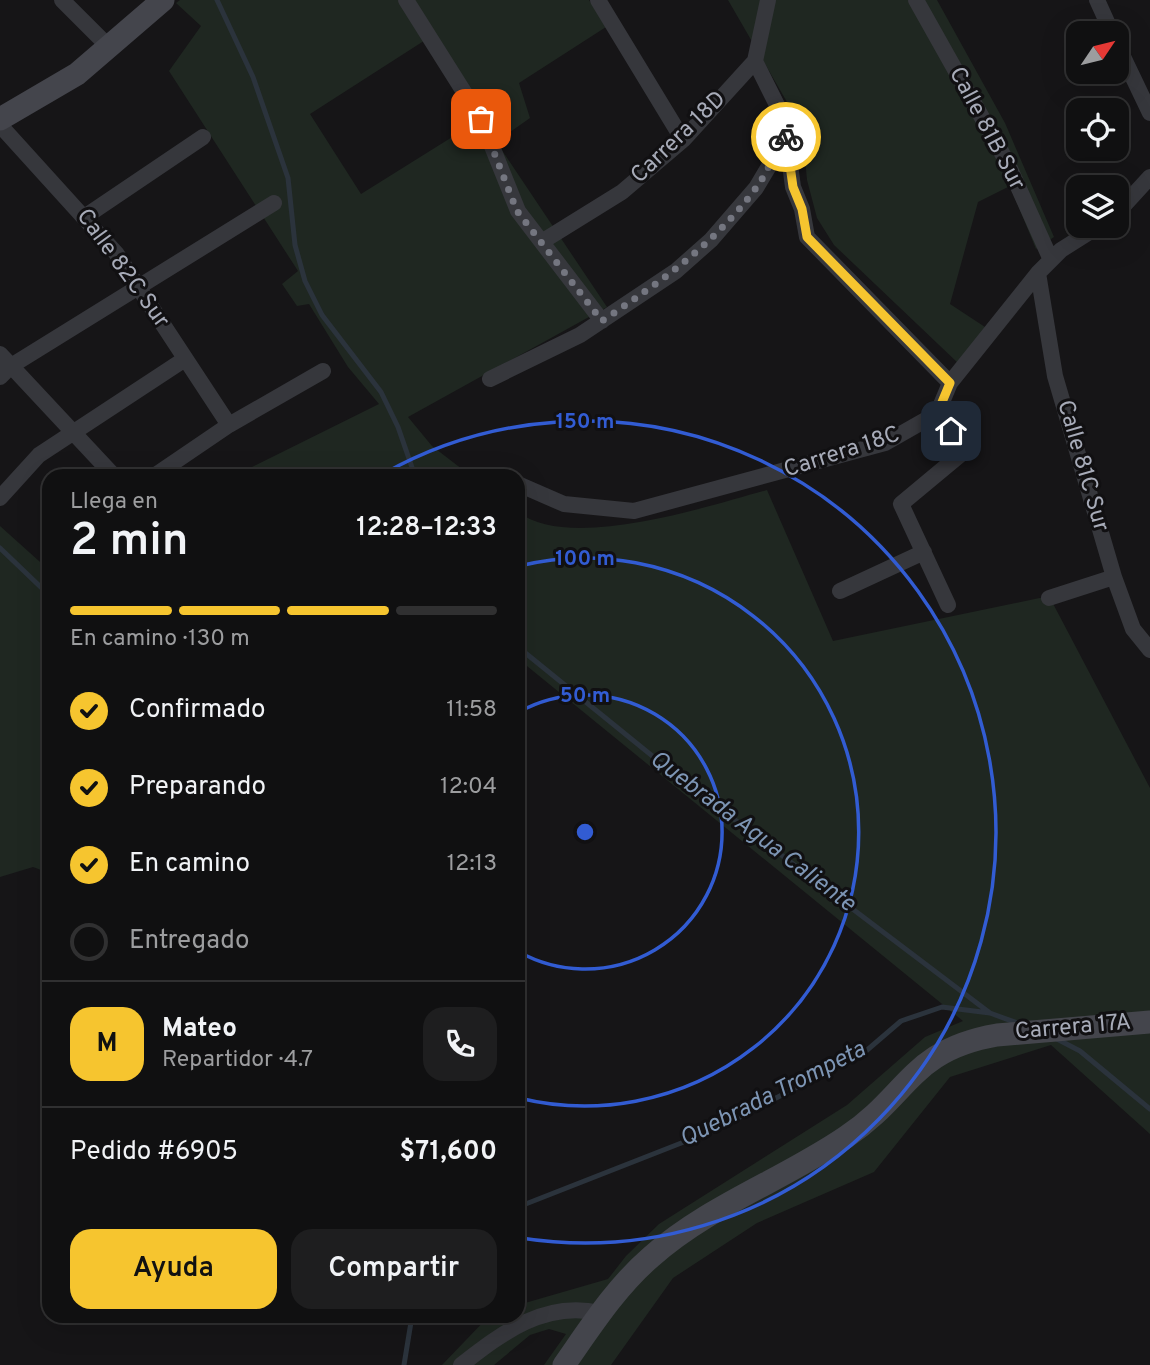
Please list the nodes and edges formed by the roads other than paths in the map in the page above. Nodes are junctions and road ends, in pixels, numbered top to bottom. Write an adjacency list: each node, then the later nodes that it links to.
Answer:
1 (62, 0): 9 (street)
2 (163, 0): 9 (street)
3 (406, 0): 23 (street)
4 (598, 0): 17 (street)
5 (768, 0): 10 (street, Carrera 18D)
6 (916, 0): 24 (street, Calle 81B Sur)
7 (1097, 0): 8 (street)
8 (1107, 21)
9 (110, 48): 13 (street)
10 (755, 61): 15 (street); 17 (street, Carrera 18D)
11 (1129, 69): 12 (street)
12 (1150, 113)
13 (0, 119)
14 (0, 125): 21 (street, Calle 82C Sur)
15 (787, 136): 27 (street); 32 (street)
16 (202, 137): 21 (street)
17 (684, 140): 23 (street, Carrera 18D)
18 (1150, 177): 19 (street)
19 (1129, 200)
20 (274, 203): 26 (street)
21 (86, 216): 26 (street, Calle 82C Sur)
22 (1078, 238): 24 (street, Carrera 18C)
23 (543, 241): 27 (street)
24 (1051, 260): 25 (street, Carrera 18C)
25 (1038, 273): 32 (street, Carrera 18C); 41 (street, Calle 81C Sur)
26 (140, 286): 28 (street, Calle 82C Sur); 29 (street)
27 (602, 321): 31 (street)
28 (185, 359): 34 (street, Calle 82C Sur); 35 (street)
29 (4, 366): 35 (street)
30 (323, 371): 34 (street)
31 (490, 379)
32 (950, 383): 33 (street, Carrera 18C)
33 (940, 407): 38 (street, Carrera 18C); 40 (street)
34 (229, 425): 37 (street)
35 (72, 431): 36 (street); 39 (street)
36 (107, 469)
37 (164, 469)
38 (525, 487)
39 (0, 498)
40 (924, 552): 42 (street); 44 (street)
41 (1114, 577): 43 (street); 45 (street, Calle 81C Sur)
42 (840, 591)
43 (1049, 598)
44 (948, 605)
45 (1150, 650)
46 (1150, 1022): 47 (street, Carrera 17A)
47 (600, 1313): 48 (street); 51 (street, Carrera 17A)
48 (525, 1322)
49 (522, 1323): 50 (street)
50 (461, 1365)
51 (564, 1365)

